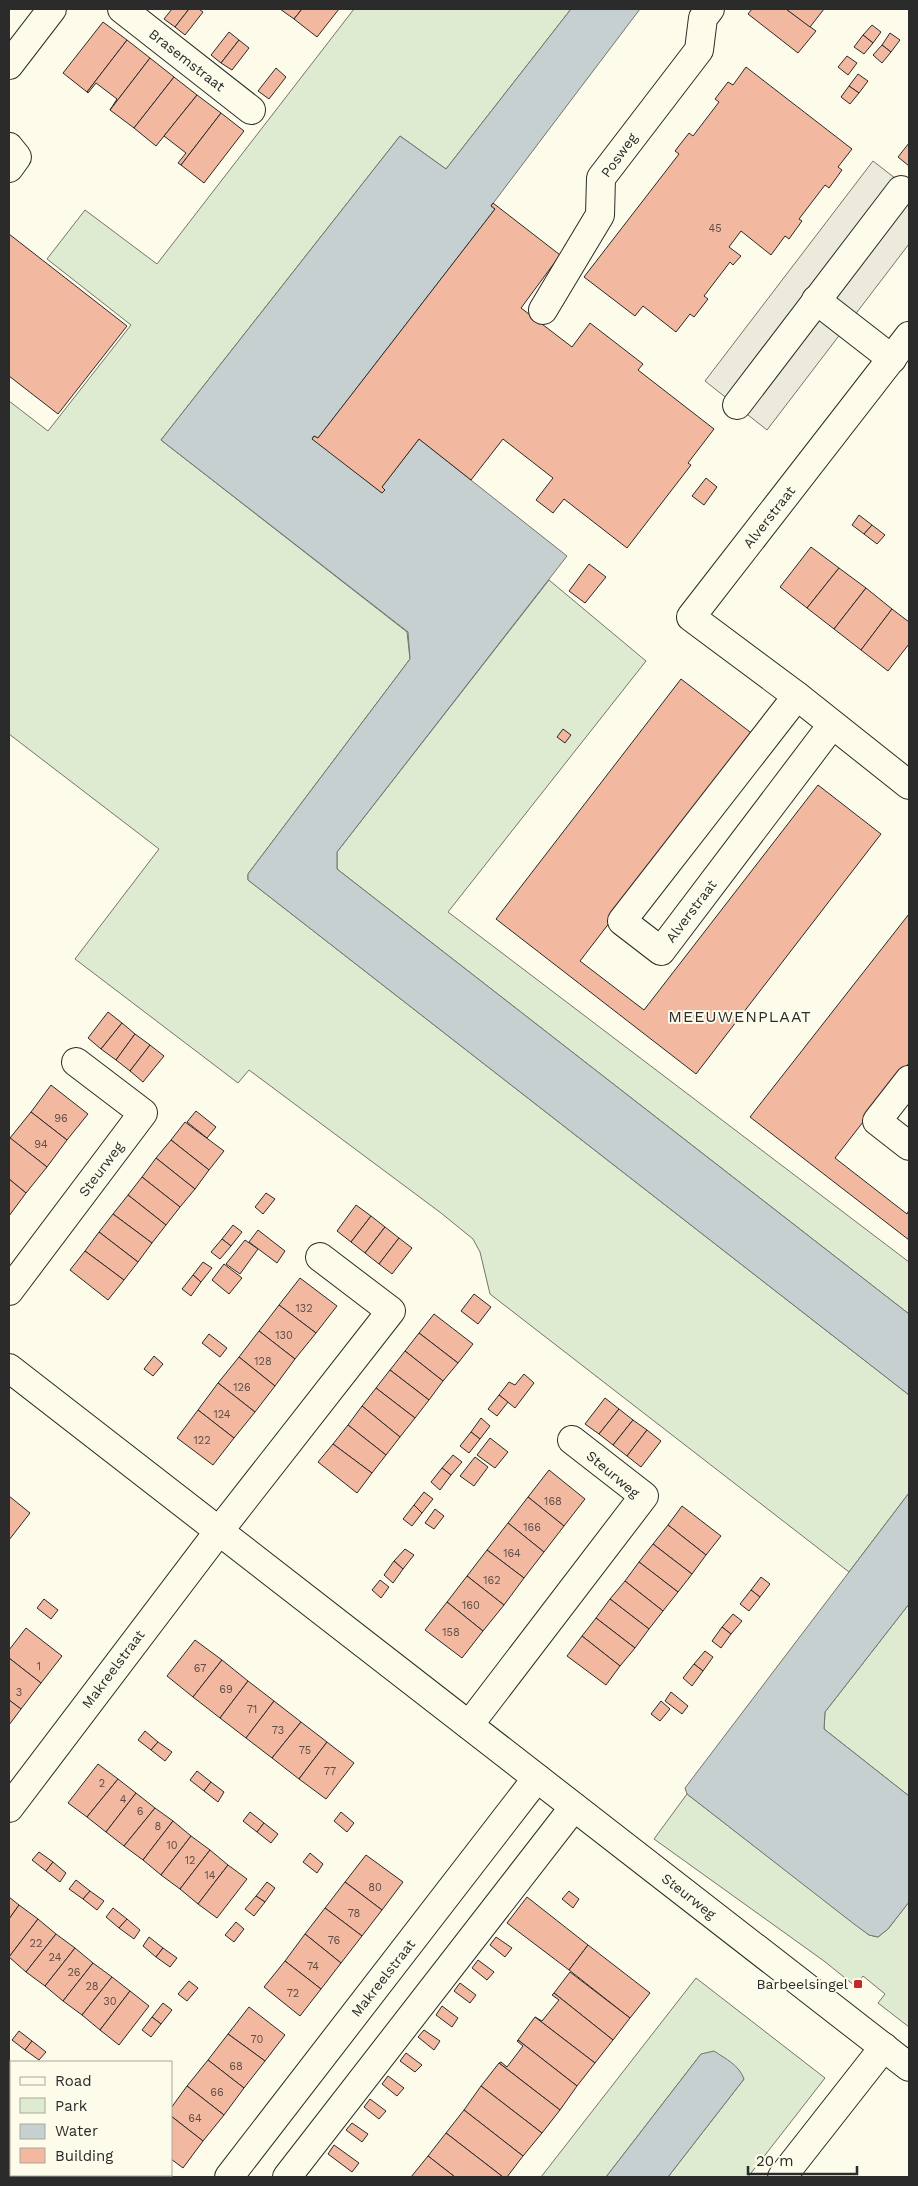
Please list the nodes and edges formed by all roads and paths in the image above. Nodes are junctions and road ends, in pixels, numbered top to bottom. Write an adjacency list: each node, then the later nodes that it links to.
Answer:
1 (52, 9): 4 (street)
2 (122, 9): 5 (street, Brasemstraat)
3 (710, 9): 10 (street, Posweg)
4 (9, 65)
5 (251, 110)
6 (9, 147): 7 (street)
7 (9, 168)
8 (901, 190): 9 (street)
9 (816, 300): 12 (street); 13 (street)
10 (544, 310)
11 (909, 336): 12 (street, Alverstraat)
12 (892, 359): 14 (street, Alverstraat)
13 (737, 405)
14 (797, 696): 15 (street, Alverstraat); 15 (street, Alverstraat)
15 (832, 724): 16 (street, Alverstraat)
16 (909, 785)
17 (76, 1062): 21 (street, Steurweg)
18 (909, 1080): 19 (street)
19 (909, 1146)
20 (320, 1257): 24 (street)
21 (9, 1291)
22 (9, 1368): 24 (street, Steurweg)
23 (572, 1440): 25 (street, Steurweg)
24 (219, 1531): 25 (street, Steurweg); 28 (street, Makreelstraat)
25 (469, 1725): 26 (street, Steurweg)
26 (537, 1778): 27 (street, Steurweg); 31 (street, Makreelstraat)
27 (574, 1807): 29 (street, Steurweg); 32 (street)
28 (9, 1808)
29 (884, 2047): 30 (street, Steurweg); 33 (street)
30 (909, 2067)
31 (229, 2177)
32 (287, 2177)
33 (782, 2177)

